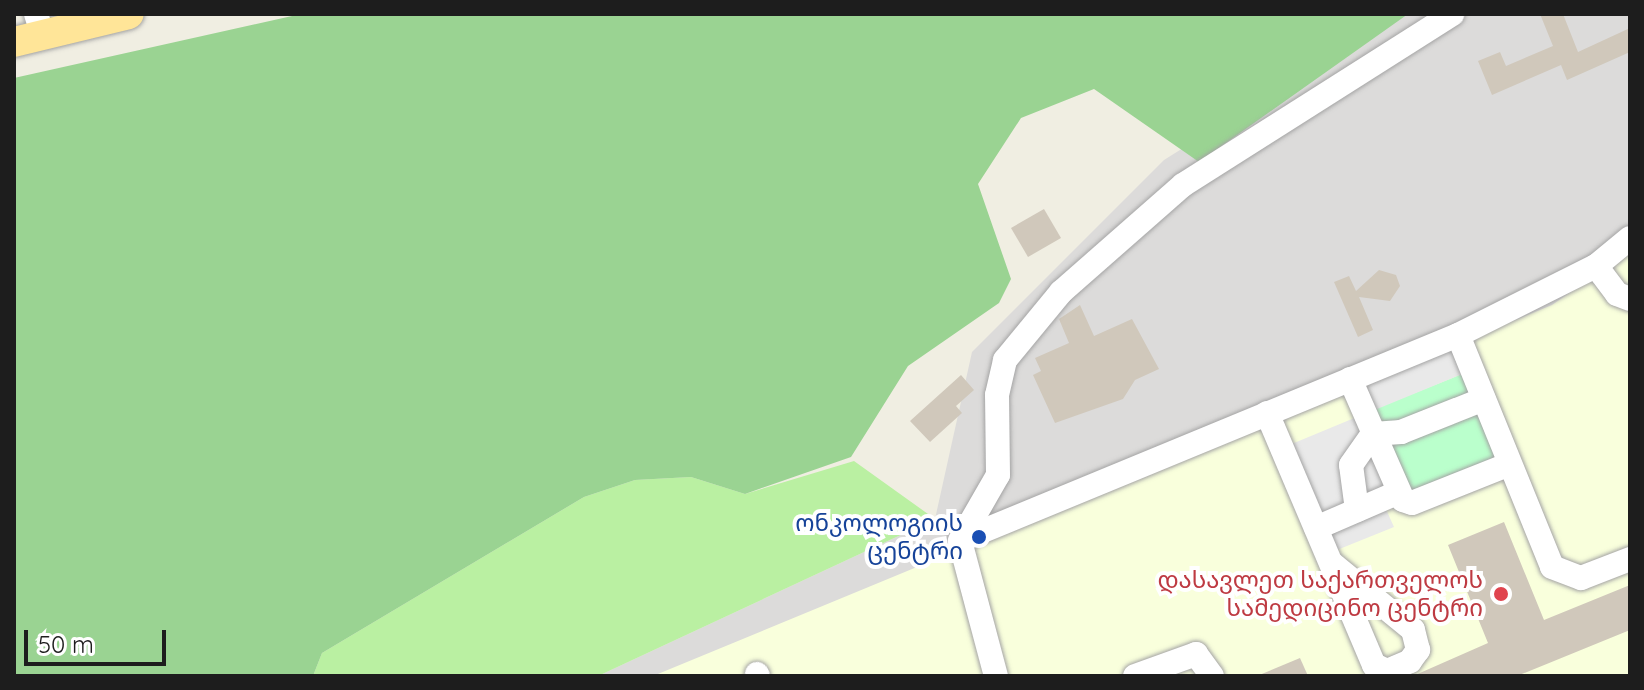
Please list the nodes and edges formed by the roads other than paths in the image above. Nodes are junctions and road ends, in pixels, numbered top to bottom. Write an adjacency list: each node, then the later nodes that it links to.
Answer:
1 (129, 14): 3 (main road)
2 (1452, 14): 16 (street)
3 (31, 30)
4 (1630, 238): 5 (street)
5 (1596, 266): 6 (street); 7 (street)
6 (1630, 299)
7 (1458, 335): 8 (street); 9 (street)
8 (1350, 379): 10 (street); 11 (street)
9 (1484, 399): 11 (street); 12 (street)
10 (1267, 413): 15 (street); 16 (street)
11 (1373, 434): 13 (street); 14 (street)
12 (1510, 464): 13 (street); 17 (street)
13 (1399, 492): 14 (street)
14 (1357, 510): 15 (street)
15 (1316, 528): 18 (street)
16 (960, 541): 19 (street)
17 (1630, 559)
18 (1331, 563)
19 (996, 676)
20 (1135, 676): 21 (street)
21 (1212, 676)

